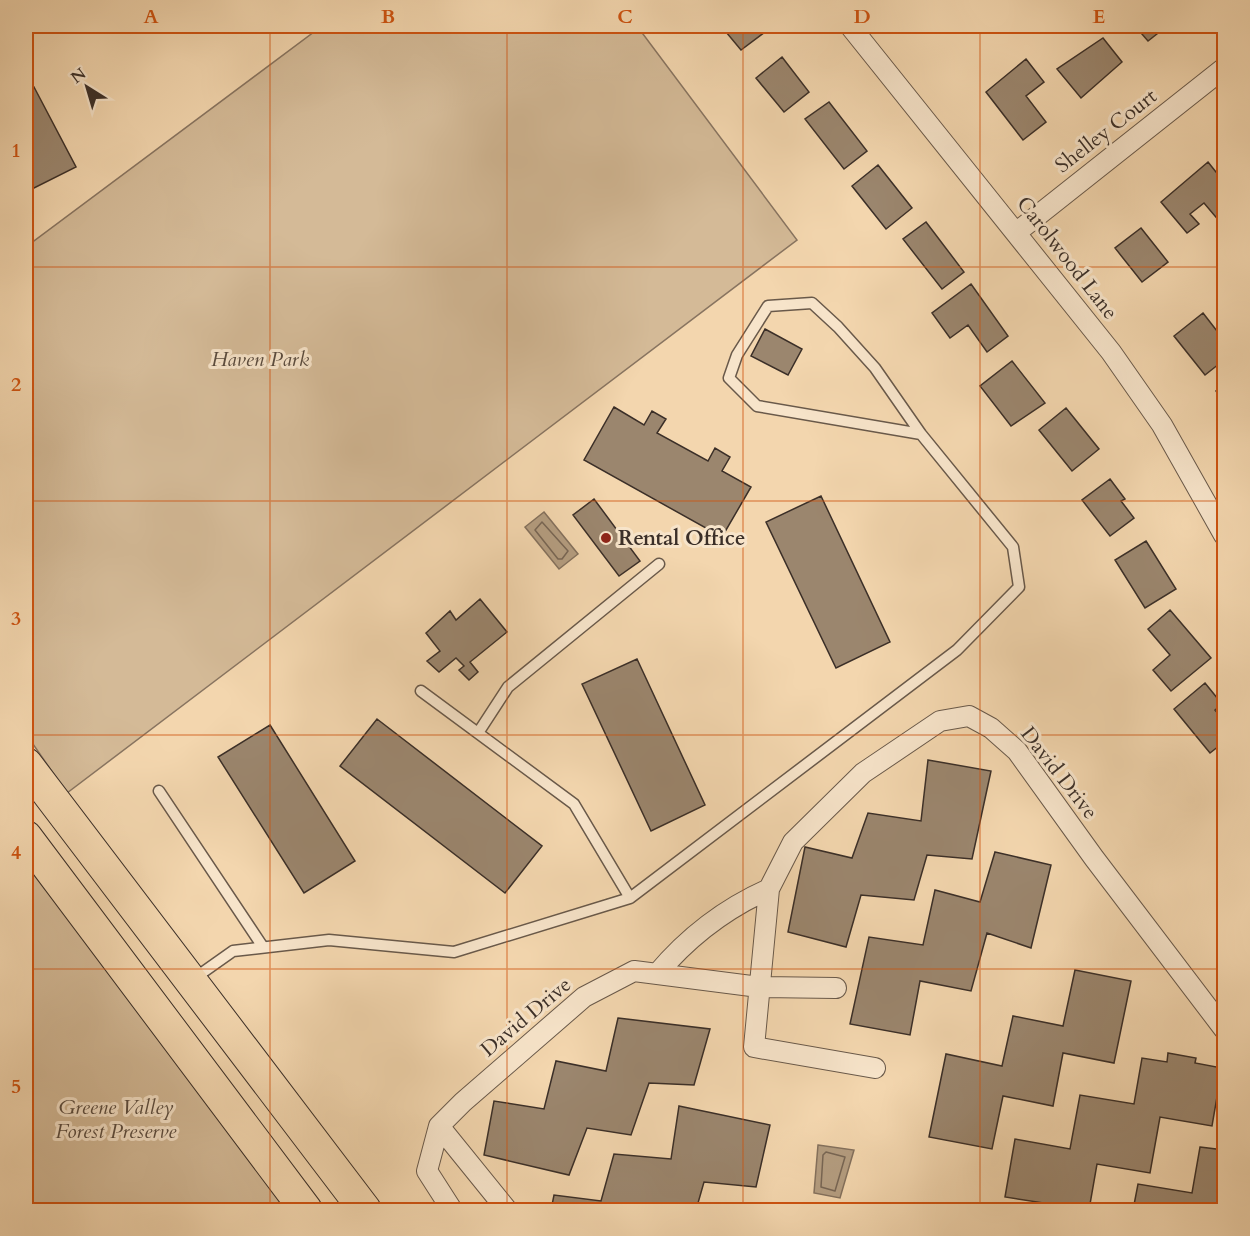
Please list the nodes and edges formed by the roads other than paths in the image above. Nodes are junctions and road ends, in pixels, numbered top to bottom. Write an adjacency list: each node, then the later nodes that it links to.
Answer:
1 (850, 26): 3 (street, Carolwood Lane)
2 (1224, 68): 3 (street, Shelley Court)
3 (1017, 232): 5 (street, Carolwood Lane)
4 (921, 434): 4 (lane); 13 (lane)
5 (1224, 535)
6 (659, 564): 8 (lane)
7 (421, 691): 8 (lane)
8 (478, 733): 13 (lane)
9 (26, 764): 16 (main road)
10 (159, 791): 14 (lane)
11 (26, 837): 22 (main road)
12 (769, 889): 15 (street); 17 (street, David Drive); 19 (street, David Drive)
13 (630, 898): 14 (lane)
14 (263, 947): 16 (lane)
15 (657, 975): 17 (street, David Drive); 21 (street, David Drive)
16 (189, 982): 23 (main road)
17 (759, 987): 18 (street, David Drive); 20 (street)
18 (836, 988)
19 (1224, 1029)
20 (875, 1068)
21 (439, 1126): 24 (street); 25 (street)
22 (306, 1210)
23 (365, 1210)
24 (452, 1210)
25 (507, 1210)

